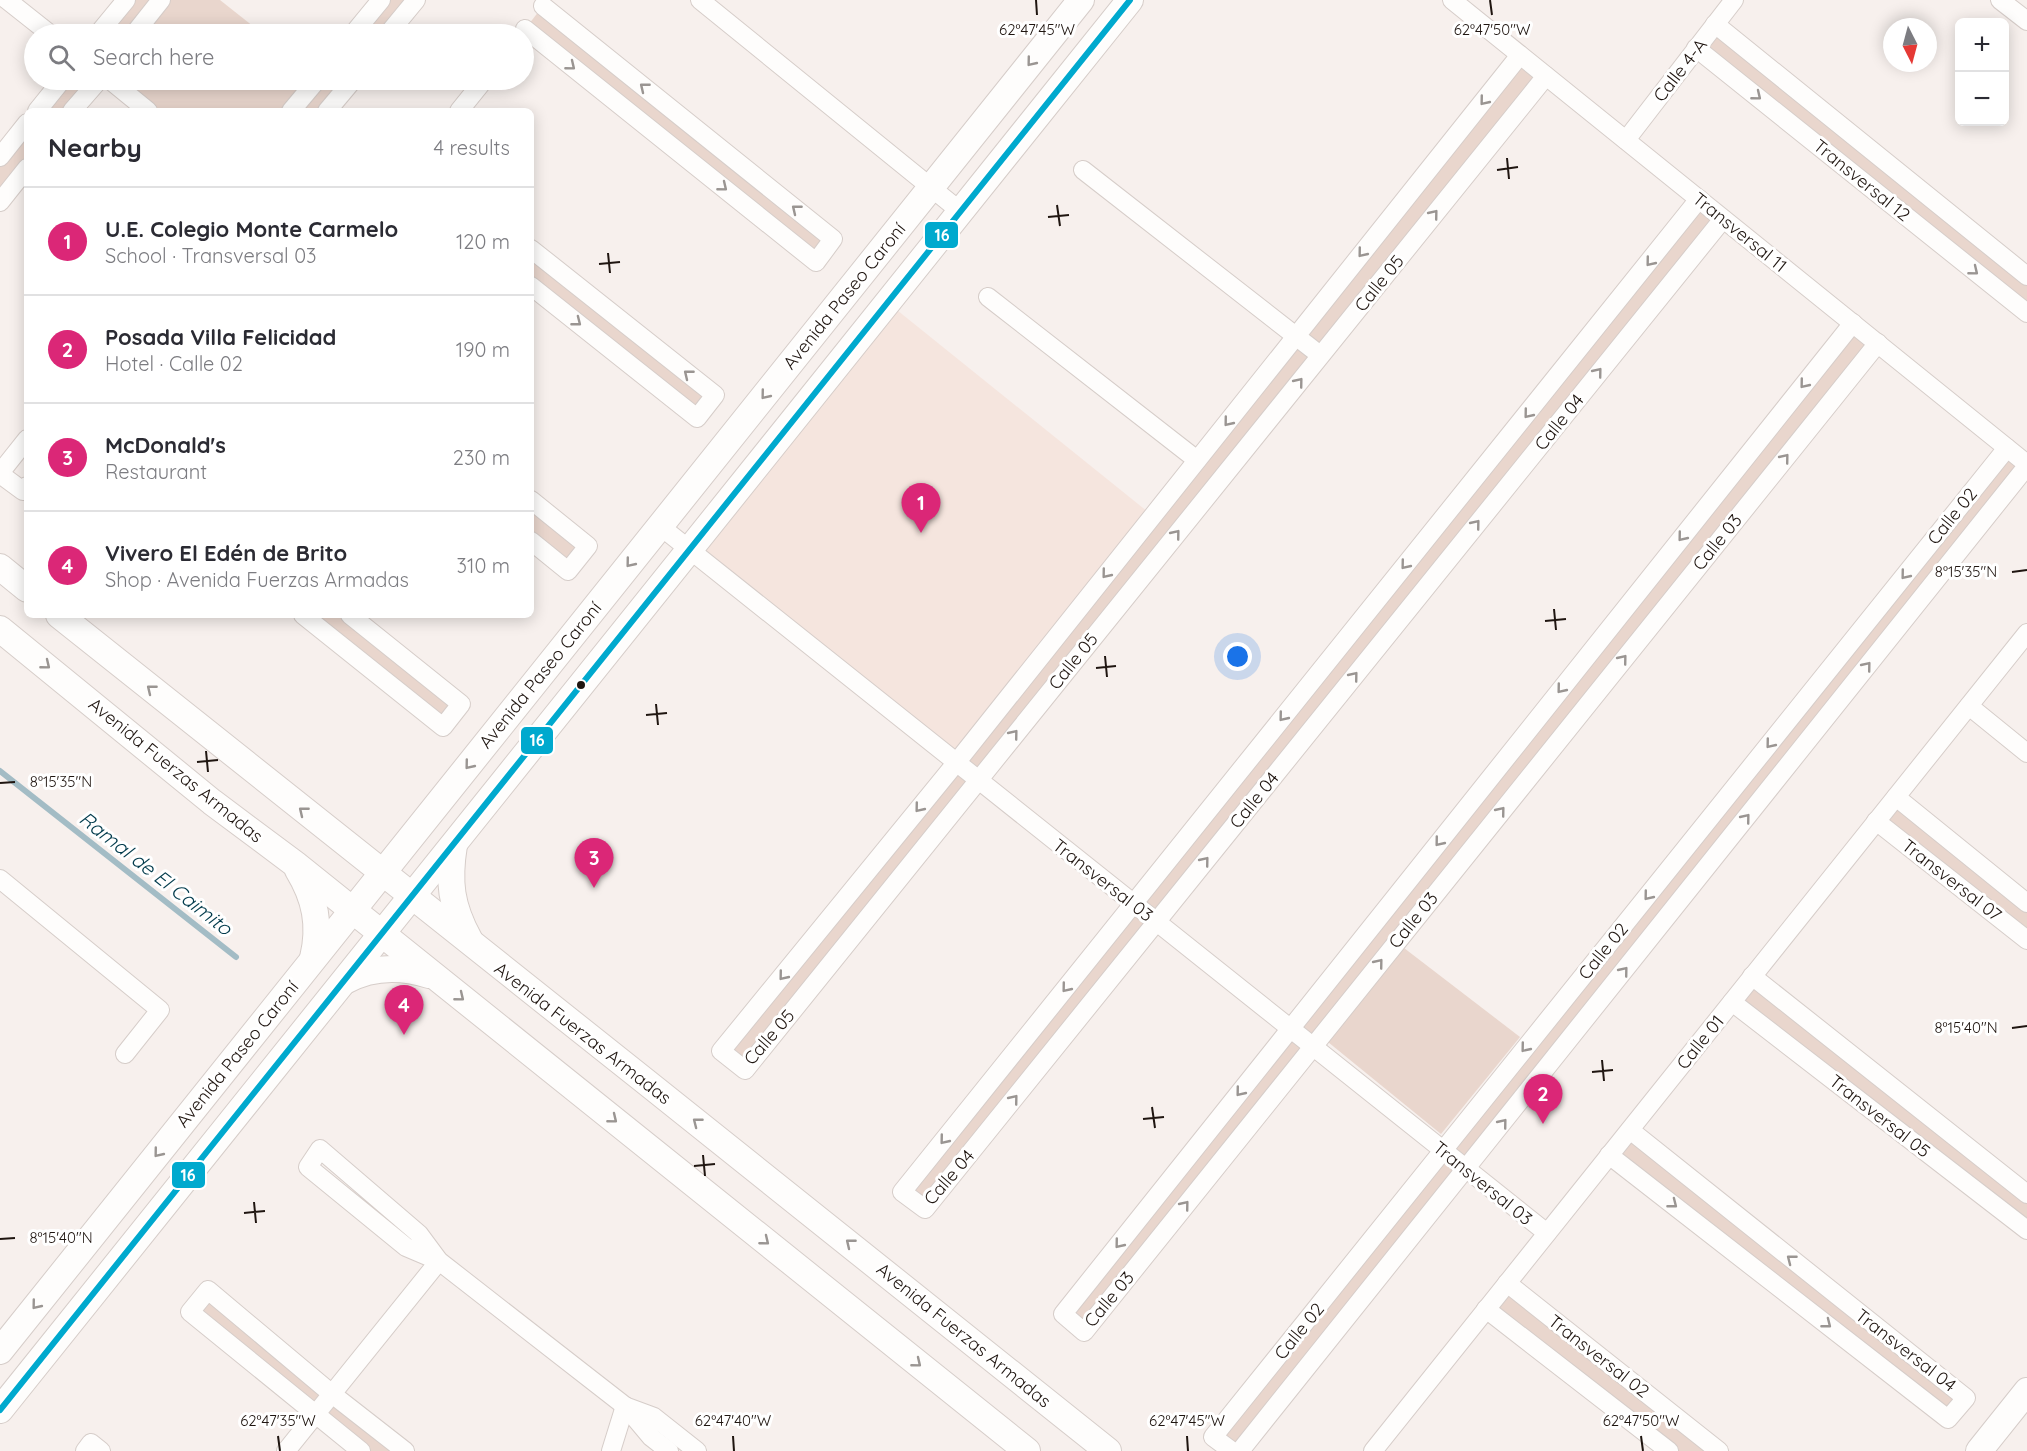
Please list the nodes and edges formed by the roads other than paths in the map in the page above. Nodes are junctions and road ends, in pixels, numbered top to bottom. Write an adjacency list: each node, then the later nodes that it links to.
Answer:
1 (7, 0): 14 (street)
2 (161, 0): 17 (street)
3 (381, 0): 18 (street)
4 (416, 0): 19 (street)
5 (700, 0): 43 (street)
6 (1081, 0): 43 (street, Avenida Paseo Caroní, one-way to 43)
7 (1130, 0): 46 (street, Avenida Paseo Caroní)
8 (1452, 0): 24 (street, Transversal 11)
9 (1734, 0): 21 (street, Calle 4-A)
10 (2000, 0): 13 (street)
11 (124, 3): 15 (street); 16 (street)
12 (546, 3): 20 (street); 22 (street, one-way to 12)
13 (2027, 21)
14 (38, 24)
15 (106, 24)
16 (136, 24)
17 (141, 24)
18 (361, 24)
19 (396, 24)
20 (529, 24)
21 (1715, 24): 23 (street, Calle 4-A); 48 (street, Transversal 12)
22 (534, 41)
23 (1696, 48): 39 (street, Calle 4-A); 49 (street, Transversal 12, one-way to 49)
24 (1521, 55): 25 (street, Transversal 11); 56 (street, Calle 05, one-way to 56)
25 (1546, 76): 39 (street, Transversal 11); 58 (street, Calle 05, one-way to 25)
26 (54, 90): 32 (street)
27 (90, 90): 33 (street)
28 (122, 90): 34 (street)
29 (309, 90): 35 (street)
30 (345, 90): 36 (street)
31 (476, 90): 37 (street)
32 (39, 108)
33 (75, 108)
34 (144, 108)
35 (294, 108)
36 (330, 108)
37 (461, 108)
38 (24, 127): 40 (street)
39 (1626, 140): 44 (street, Transversal 11)
40 (0, 157)
41 (1083, 170): 56 (street)
42 (24, 172): 45 (street)
43 (931, 187): 46 (street); 73 (street, Avenida Paseo Caroní, one-way to 73)
44 (1699, 199): 47 (street, Transversal 11); 66 (street, Calle 04, one-way to 66)
45 (0, 202)
46 (960, 211): 75 (street, Avenida Paseo Caroní)
47 (1723, 219): 55 (street, Transversal 11); 70 (street, Calle 04, one-way to 47)
48 (1960, 222): 49 (street); 51 (street, Transversal 12)
49 (1941, 244): 54 (street, Transversal 12, one-way to 54)
50 (534, 251): 52 (street, one-way to 50)
51 (2027, 276)
52 (534, 288)
53 (987, 297): 63 (street)
54 (2027, 313)
55 (1852, 323): 57 (street, Transversal 11); 64 (street, Calle 03, one-way to 64)
56 (1296, 336): 58 (street); 59 (street, Calle 05)
57 (1878, 343): 62 (street, Transversal 11); 69 (street, Calle 03, one-way to 57)
58 (1320, 355): 60 (street, Calle 05, one-way to 58)
59 (1244, 402): 60 (street); 63 (street, Calle 05, one-way to 63)
60 (1267, 421): 67 (street, Calle 05)
61 (24, 443): 68 (street)
62 (2007, 448): 65 (street, Transversal 11); 88 (street, Calle 02, one-way to 88)
63 (1200, 456): 67 (street); 85 (street, Calle 05, one-way to 85)
64 (1740, 465): 69 (street); 78 (street, Calle 03, one-way to 78)
65 (2027, 465): 89 (street, Calle 02, one-way to 65)
66 (1483, 469): 70 (street); 106 (street, Calle 04, one-way to 106)
67 (1227, 471): 86 (street, Calle 05, one-way to 67)
68 (0, 474): 71 (street)
69 (1764, 483): 82 (street, Calle 03)
70 (1506, 487): 109 (street, Calle 04, one-way to 70)
71 (24, 490)
72 (534, 502): 74 (street)
73 (660, 526): 75 (street, Transversal 03); 95 (street, Avenida Paseo Caroní, one-way to 95)
74 (534, 543)
75 (690, 549): 91 (street, Transversal 03); 97 (street, Avenida Paseo Caroní)
76 (0, 567): 77 (street)
77 (24, 587)
78 (1629, 603): 82 (street); 122 (street, Calle 03, one-way to 122)
79 (63, 618): 96 (street, Avenida Fuerzas Armadas, one-way to 79)
80 (307, 618): 81 (street)
81 (354, 618)
82 (1653, 621): 123 (street, Calle 03, one-way to 82)
83 (0, 629): 99 (street, Avenida Fuerzas Armadas, one-way to 99)
84 (2027, 633): 87 (street, Calle 01)
85 (1054, 639): 86 (street); 91 (street, Calle 05)
86 (1077, 656): 92 (street, Calle 05, one-way to 86)
87 (1969, 706): 90 (street); 93 (street, Calle 01)
88 (1786, 724): 89 (street); 128 (street, Calle 02, one-way to 128)
89 (1807, 741): 131 (street, Calle 02, one-way to 89)
90 (2027, 753)
91 (956, 763): 92 (street, Transversal 03); 98 (street, Calle 05, one-way to 98)
92 (977, 780): 100 (street, Calle 05); 106 (street, Transversal 03)
93 (1896, 797): 94 (street, Calle 01); 107 (street, Transversal 07)
94 (1876, 821): 112 (street, Transversal 07); 119 (street, Calle 01)
95 (418, 827): 96 (street); 101 (street, Avenida Paseo Caroní)
96 (336, 837): 101 (street, Avenida Fuerzas Armadas)
97 (454, 845): 104 (street, Avenida Paseo Caroní); 114 (street)
98 (885, 849): 100 (street); 103 (street, Calle 05)
99 (295, 864): 108 (street, Avenida Fuerzas Armadas); 116 (street)
100 (908, 867): 105 (street, Calle 05)
101 (382, 873): 104 (street, Avenida Fuerzas Armadas); 108 (street, Avenida Paseo Caroní)
102 (0, 879): 125 (street)
103 (857, 885): 105 (street); 110 (street, Calle 05)
104 (411, 897): 111 (street, Avenida Paseo Caroní); 114 (street, Avenida Fuerzas Armadas)
105 (879, 902): 113 (street, Calle 05)
106 (1132, 903): 109 (street, Transversal 03); 124 (street, Calle 04, one-way to 124)
107 (2027, 903)
108 (352, 910): 111 (street, Avenida Fuerzas Armadas); 116 (street, Avenida Paseo Caroní)
109 (1157, 923): 122 (street, Transversal 03); 126 (street, Calle 04)
110 (824, 925): 113 (street); 115 (street, Calle 05)
111 (382, 935): 118 (street, Avenida Fuerzas Armadas); 120 (street, Avenida Paseo Caroní)
112 (2027, 940)
113 (847, 942): 117 (street, Calle 05)
114 (474, 947): 155 (street, Avenida Fuerzas Armadas, one-way to 114)
115 (801, 953): 117 (street); 117 (street, Calle 05, one-way to 117)
116 (313, 959): 139 (street, Avenida Paseo Caroní, one-way to 139)
117 (824, 970)
118 (434, 976): 120 (street); 154 (street, Avenida Fuerzas Armadas, one-way to 154)
119 (1752, 976): 121 (street, Calle 01); 133 (street, Transversal 05)
120 (343, 982): 143 (street, Avenida Paseo Caroní)
121 (1732, 1002): 127 (street, Calle 01); 134 (street, Transversal 05)
122 (1290, 1029): 123 (street, Transversal 03); 129 (street, Calle 03, one-way to 129)
123 (1312, 1046): 128 (street, Transversal 03); 132 (street, Calle 03)
124 (1016, 1050): 126 (street); 126 (street, Calle 04, one-way to 126)
125 (125, 1054)
126 (1038, 1068)
127 (1629, 1130): 130 (street, Calle 01); 130 (street, Transversal 04, one-way to 127)
128 (1443, 1150): 131 (street, Transversal 03); 156 (street, Calle 02)
129 (1192, 1153): 132 (street); 132 (street, Calle 03, one-way to 132)
130 (1609, 1155): 135 (street, Calle 01)
131 (1467, 1169): 135 (street, Transversal 03); 157 (street, Calle 02)
132 (1213, 1170)
133 (2027, 1194)
134 (2027, 1230)
135 (1547, 1233): 137 (street, Calle 01)
136 (439, 1261): 136 (street); 141 (street); 142 (street)
137 (1507, 1283): 138 (street, Calle 01); 159 (street, Transversal 02)
138 (1486, 1309): 145 (street, Calle 01); 158 (street, Transversal 02)
139 (0, 1351)
140 (2027, 1391): 160 (street)
141 (332, 1394): 144 (street); 144 (street); 150 (street)
142 (625, 1406): 151 (street); 152 (street); 153 (street)
143 (0, 1410)
144 (315, 1414): 148 (street); 149 (street)
145 (1383, 1447)
146 (85, 1451): 147 (street)
147 (101, 1451)
148 (286, 1451)
149 (361, 1451)
150 (405, 1451)
151 (611, 1451)
152 (669, 1451)
153 (697, 1451)
154 (1027, 1451)
155 (1108, 1451)
156 (1232, 1451)
157 (1240, 1451)
158 (1669, 1451)
159 (1719, 1451)
160 (1979, 1451)

